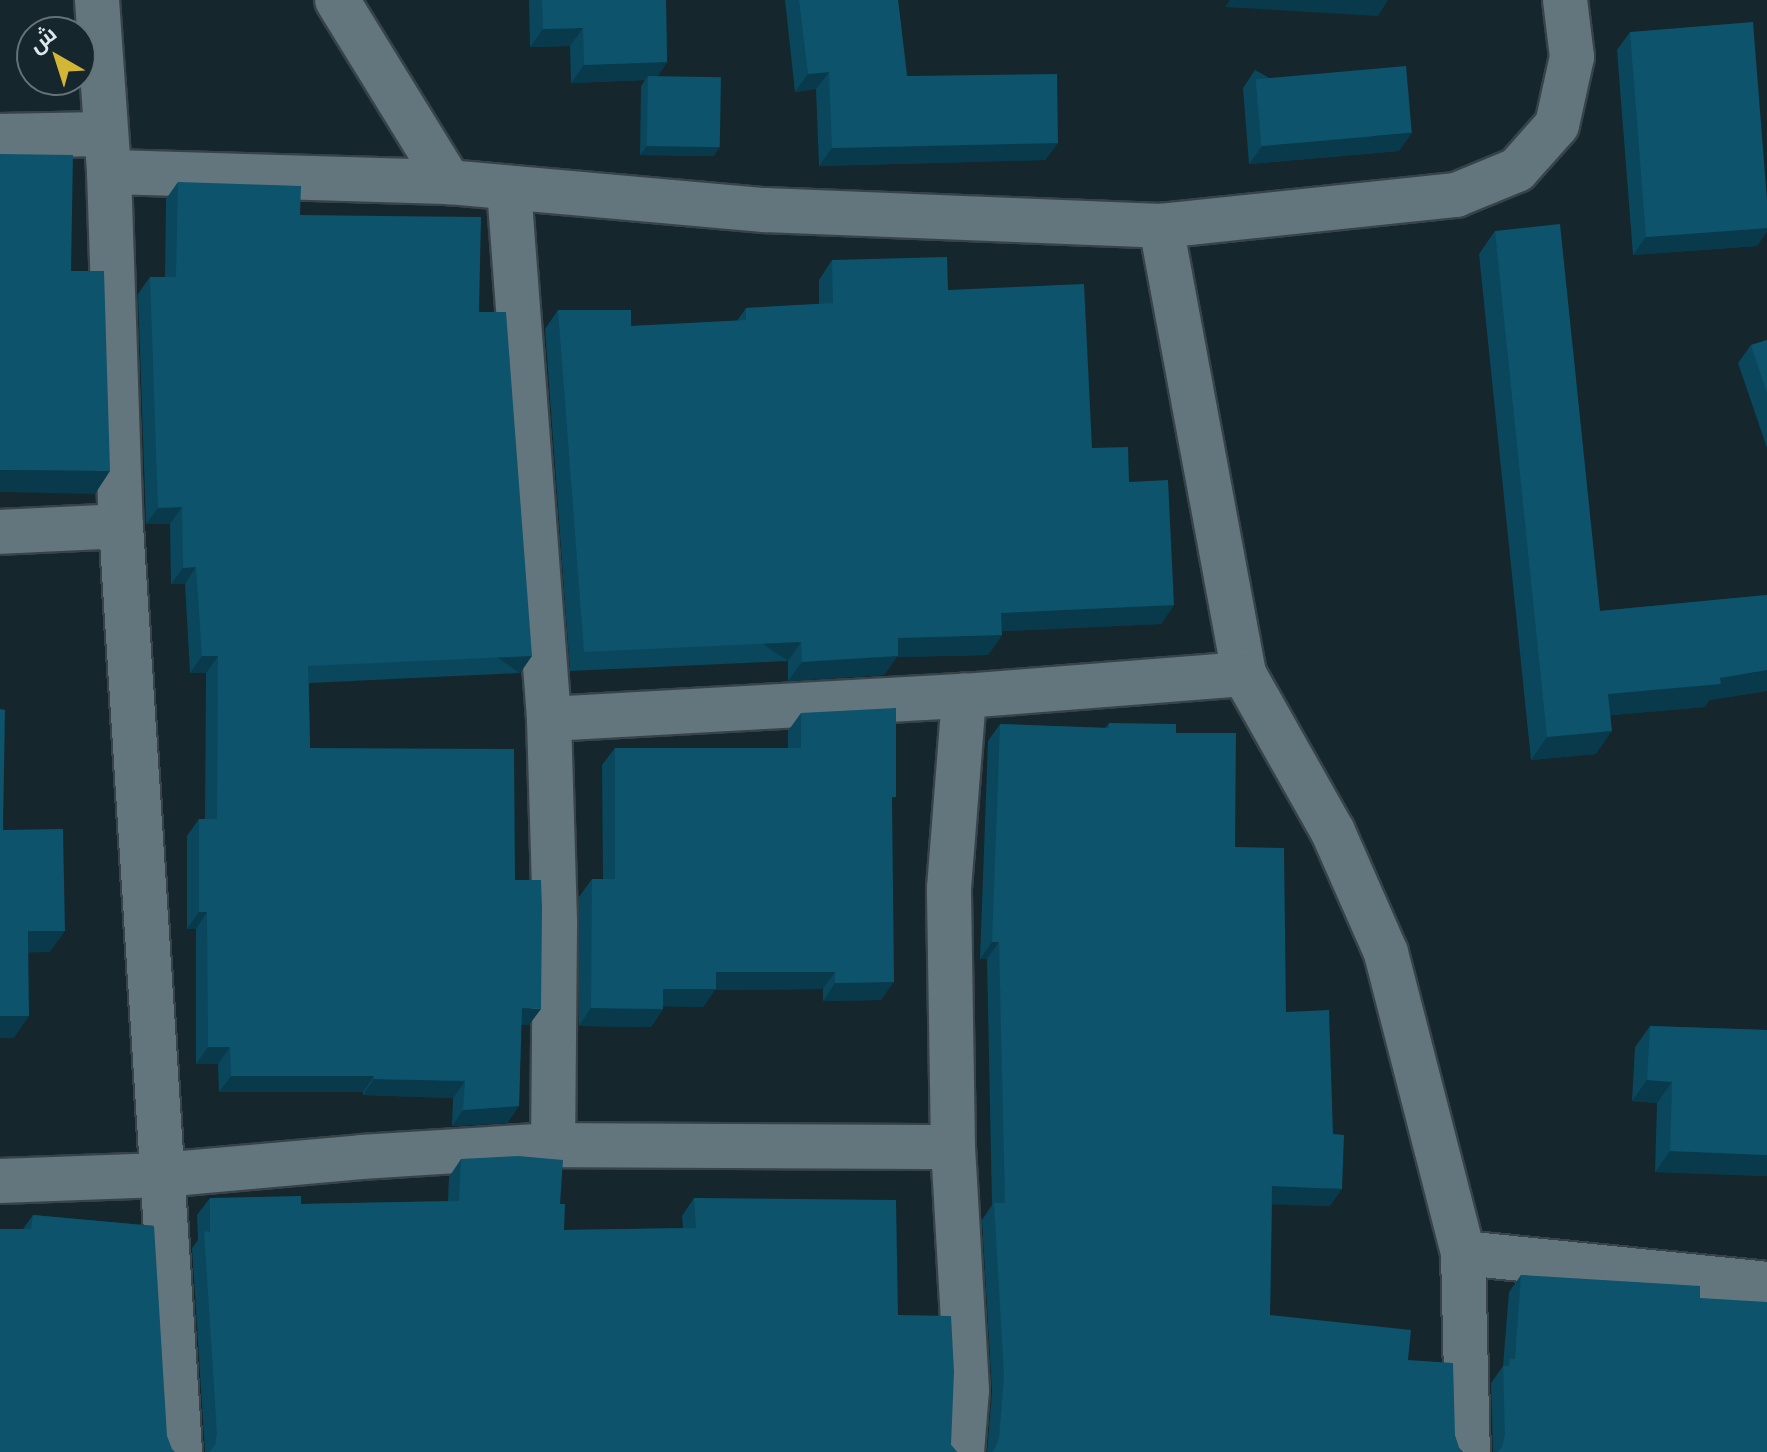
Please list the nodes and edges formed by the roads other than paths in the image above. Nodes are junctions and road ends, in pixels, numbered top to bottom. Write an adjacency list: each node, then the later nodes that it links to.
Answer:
1 (97, 0): 5 (street)
2 (337, 0): 6 (street)
3 (1565, 0): 8 (street)
4 (0, 136): 5 (street)
5 (107, 153): 6 (street); 9 (street)
6 (449, 182): 7 (street)
7 (509, 189): 8 (street); 13 (street)
8 (1161, 226): 11 (street)
9 (121, 526): 10 (street); 16 (street)
10 (0, 532)
11 (1244, 674): 12 (street); 18 (street)
12 (964, 696): 13 (street); 15 (street)
13 (549, 719): 14 (street)
14 (553, 1145): 15 (street); 16 (street)
15 (953, 1147): 21 (street)
16 (161, 1175): 17 (street); 20 (street)
17 (0, 1181)
18 (1463, 1253): 19 (street); 22 (street)
19 (1767, 1284)
20 (180, 1452)
21 (962, 1452)
22 (1468, 1452)

